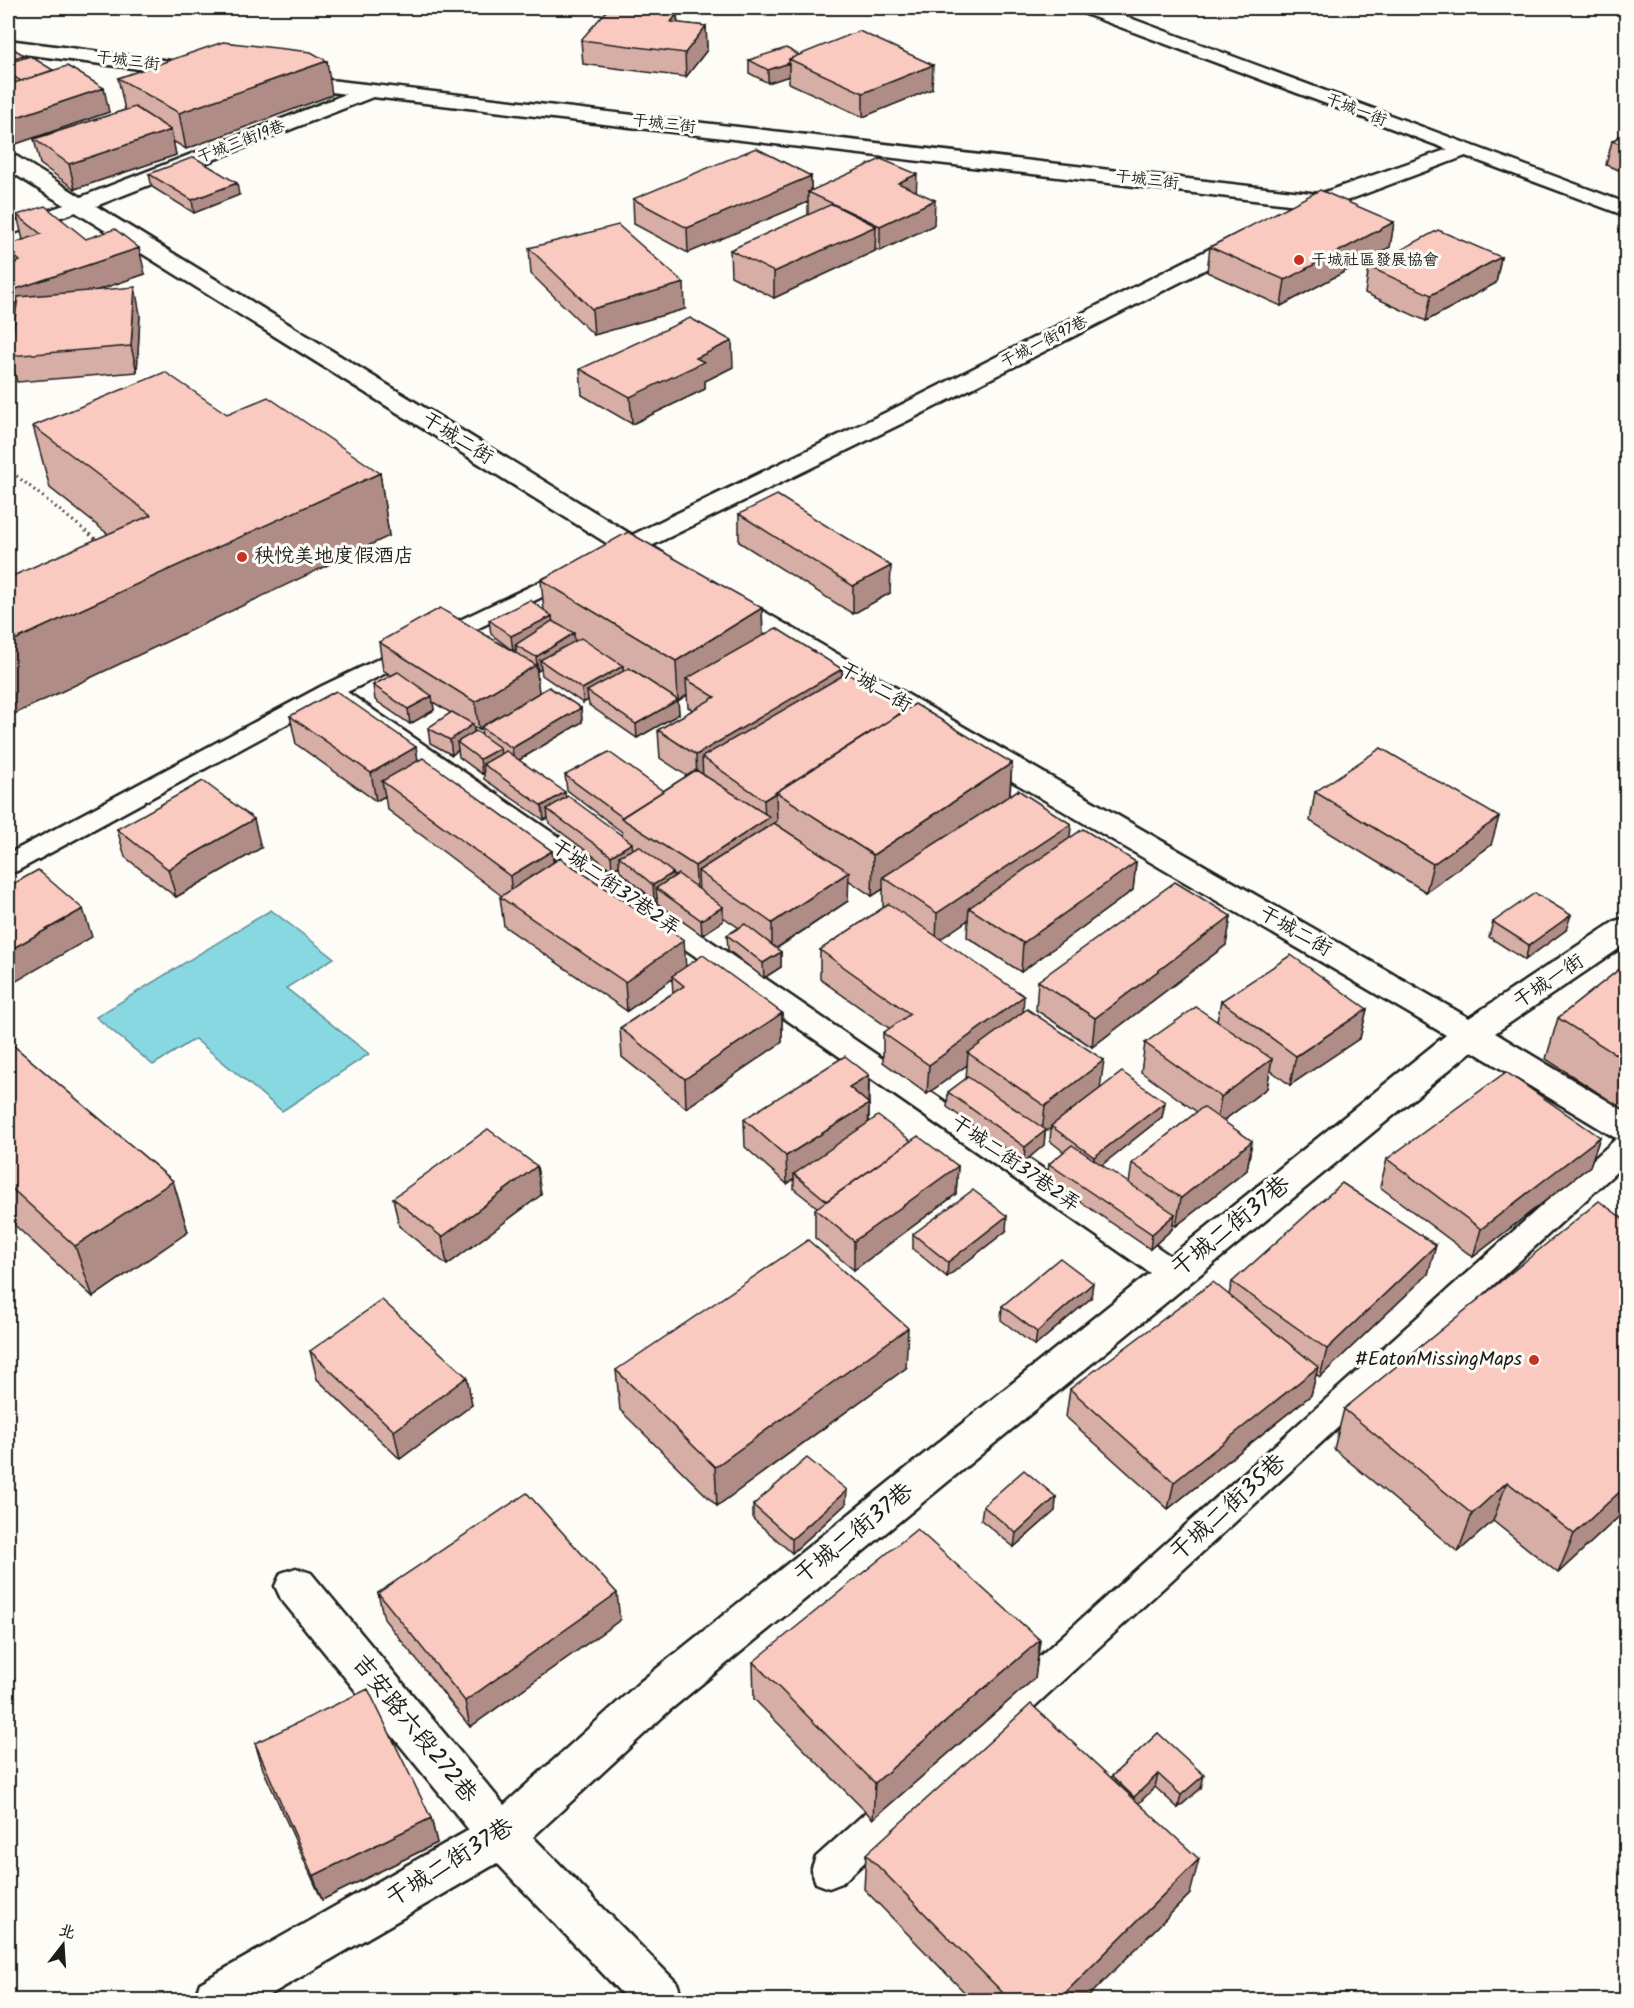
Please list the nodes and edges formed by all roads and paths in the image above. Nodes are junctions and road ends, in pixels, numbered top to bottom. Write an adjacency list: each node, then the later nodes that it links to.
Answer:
1 (1087, 8): 6 (street, 干城一街)
2 (8, 46): 3 (street, 干城三街)
3 (218, 73)
4 (264, 78): 5 (street, 干城三街)
5 (370, 92): 8 (street, 干城三街); 9 (street, 干城三街19巷)
6 (1464, 150): 8 (street, 干城一街97巷); 10 (street, 干城一街)
7 (8, 161): 9 (street, 干城二街)
8 (1321, 201): 14 (street, 干城一街97巷)
9 (79, 205): 11 (lane); 14 (street, 干城二街)
10 (1626, 210)
11 (8, 230)
12 (8, 469): 13 (path)
13 (105, 547)
14 (612, 554): 15 (lane); 18 (street, 干城二街)
15 (330, 691): 16 (lane); 21 (lane, 干城二街37巷2弄)
16 (8, 864)
17 (1626, 929): 18 (street, 干城一街)
18 (1470, 1034): 19 (street, 干城二街); 21 (street, 干城二街37巷)
19 (1626, 1128)
20 (1626, 1147): 24 (lane, 干城二街35巷)
21 (1174, 1274): 23 (street, 干城二街37巷)
22 (296, 1586): 23 (street, 吉安路六段272巷)
23 (502, 1836): 25 (street, 干城二街37巷); 26 (street, 吉安路六段272巷)
24 (829, 1870)
25 (217, 2001)
26 (660, 2001)

